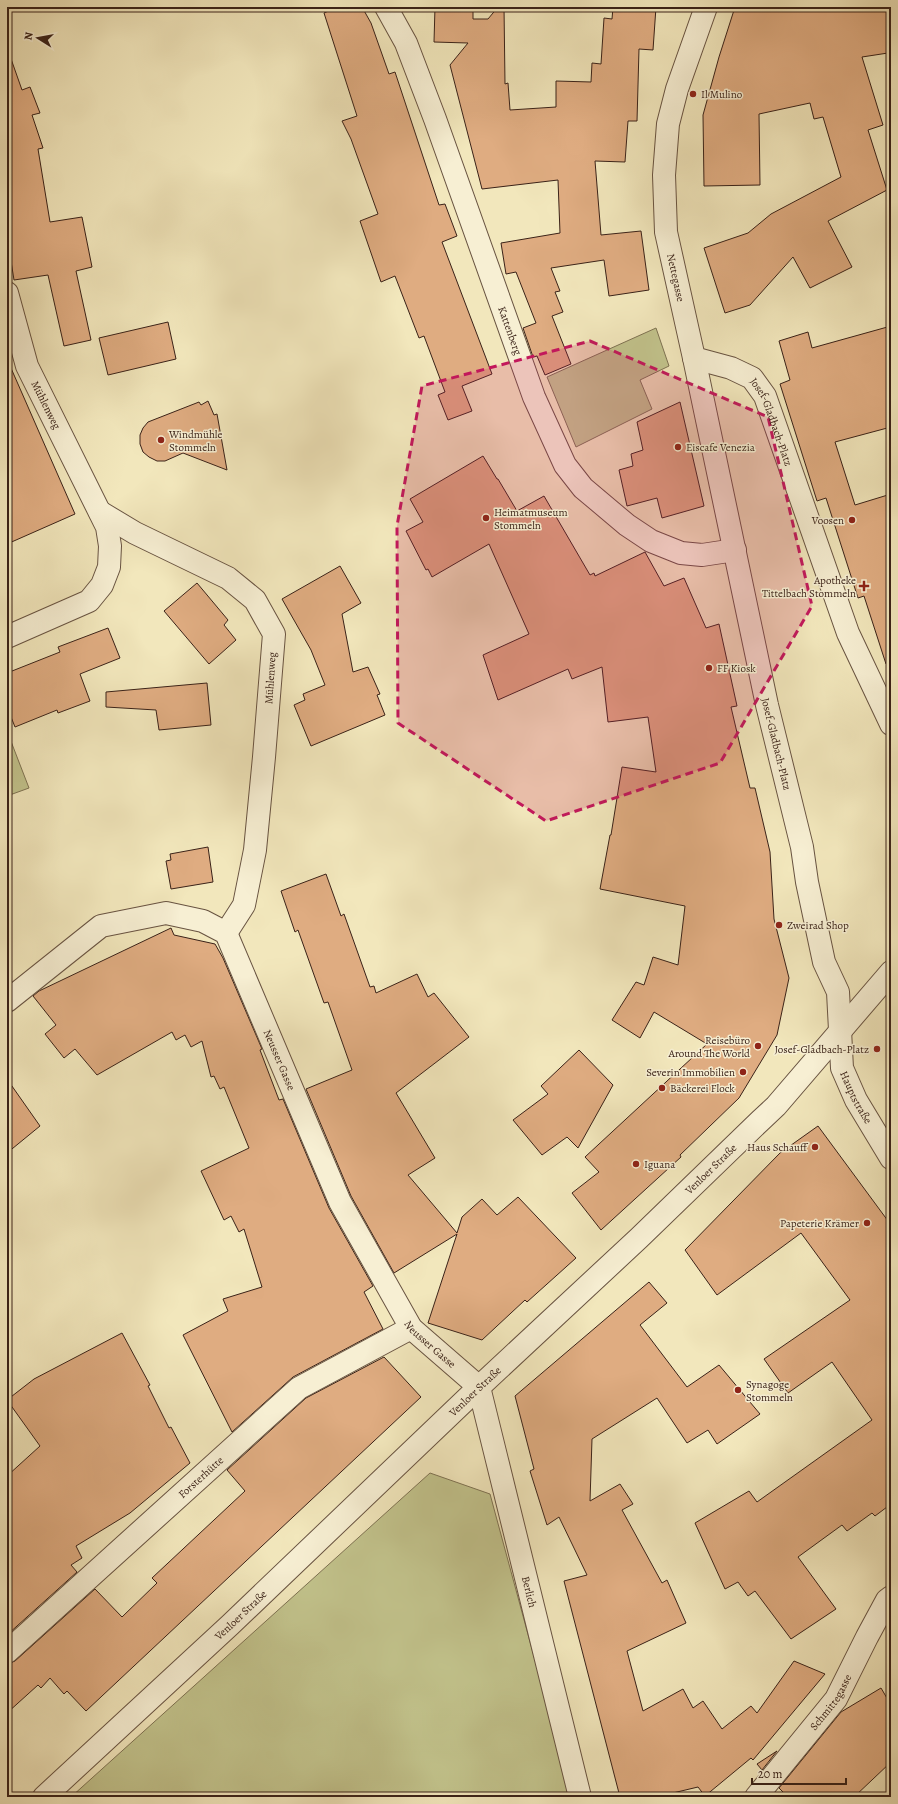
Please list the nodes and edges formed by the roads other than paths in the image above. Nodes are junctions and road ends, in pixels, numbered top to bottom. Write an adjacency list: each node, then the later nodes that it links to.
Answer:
1 (386, 7): 6 (street, Kattenberg)
2 (706, 7): 4 (street, Nettegasse)
3 (7, 293): 5 (street, Mühlenweg)
4 (694, 358): 6 (street, Nettegasse); 8 (street, Josef-Gladbach-Platz)
5 (100, 512): 7 (street, Mühlenweg); 9 (street, Mühlenweg)
6 (735, 550): 12 (street, Josef-Gladbach-Platz)
7 (7, 637)
8 (891, 724)
9 (226, 933): 11 (street); 14 (street, Neusser Gasse)
10 (891, 972): 12 (street, Venloer Straße)
11 (7, 1001)
12 (840, 1031): 13 (street, Hauptstraße); 15 (street, Venloer Straße)
13 (891, 1158)
14 (411, 1328): 15 (street, Neusser Gasse); 17 (street, Forsterhütte)
15 (479, 1387): 18 (street, Venloer Straße); 19 (street, Berlich)
16 (889, 1599): 20 (street, Schmittegasse)
17 (7, 1652)
18 (44, 1797)
19 (580, 1797)
20 (756, 1797)

